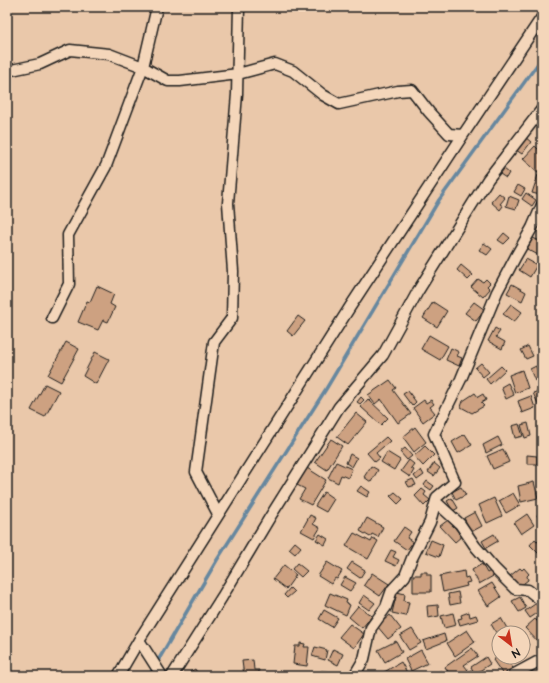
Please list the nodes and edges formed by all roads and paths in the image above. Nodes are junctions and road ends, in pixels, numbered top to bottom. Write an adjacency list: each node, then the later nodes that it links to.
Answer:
1 (157, 7): 4 (street)
2 (239, 7): 6 (street)
3 (542, 17): 8 (street)
4 (143, 68): 5 (street); 6 (street); 10 (street)
5 (7, 71)
6 (238, 74): 8 (street); 12 (street)
7 (542, 109): 18 (street)
8 (464, 134): 12 (street)
9 (542, 205): 11 (street)
10 (52, 318)
11 (436, 502): 13 (street); 19 (street)
12 (218, 514): 14 (street)
13 (542, 601)
14 (139, 640): 16 (street); 17 (street)
15 (542, 663): 20 (street)
16 (118, 676)
17 (162, 676)
18 (172, 676)
19 (354, 676)
20 (511, 676)

